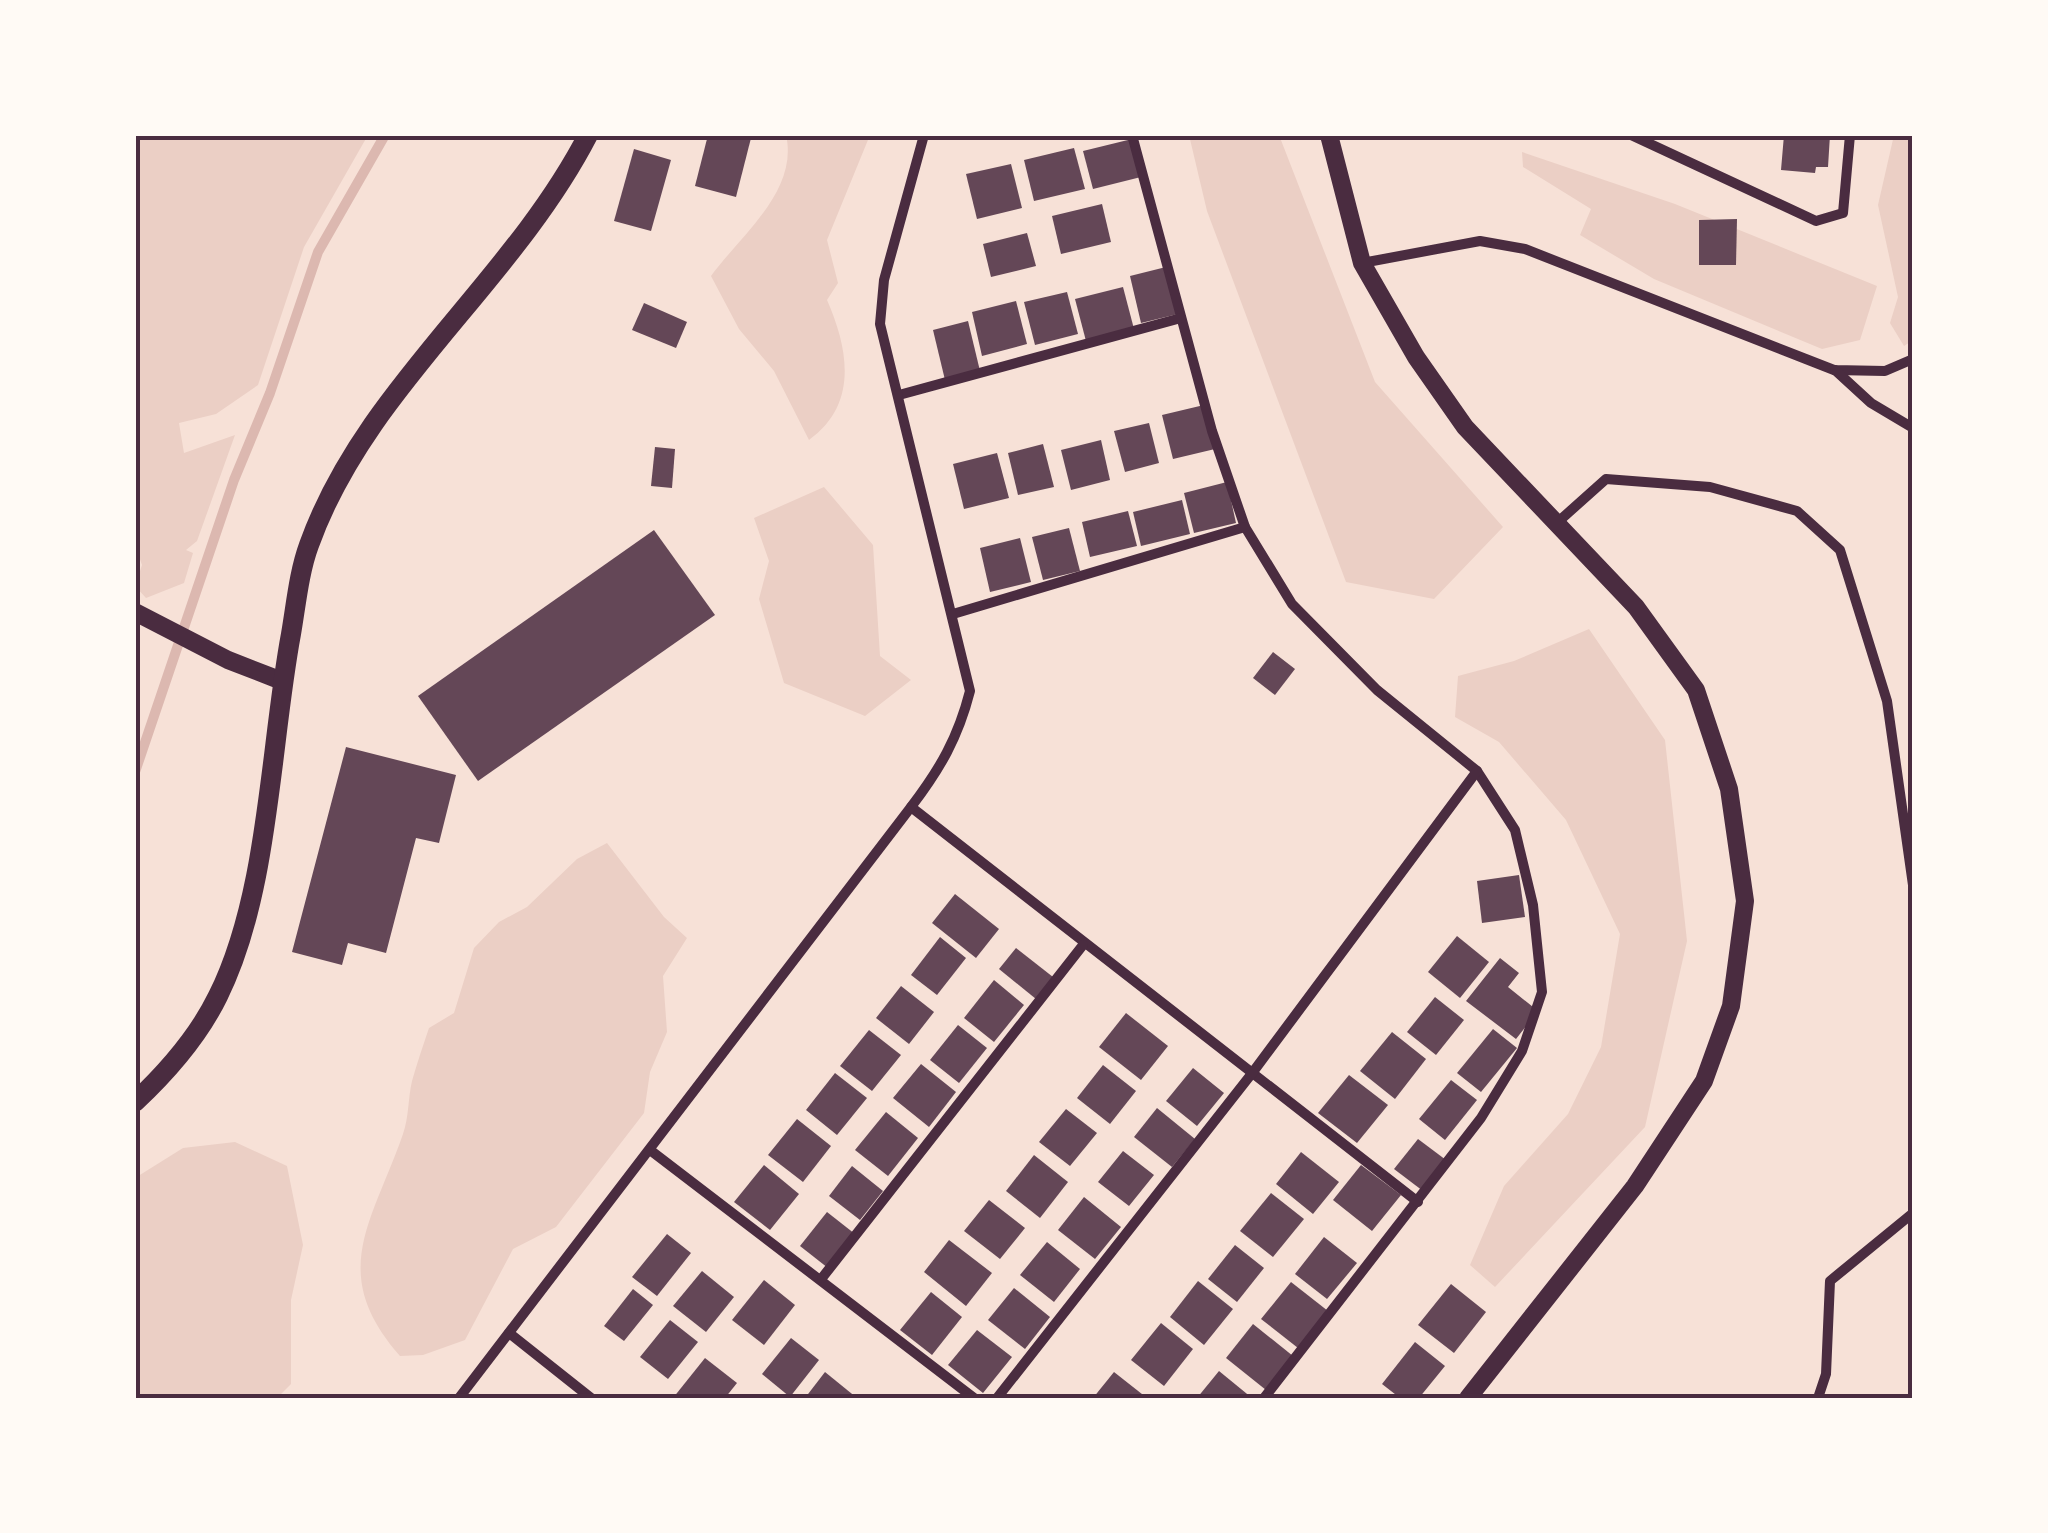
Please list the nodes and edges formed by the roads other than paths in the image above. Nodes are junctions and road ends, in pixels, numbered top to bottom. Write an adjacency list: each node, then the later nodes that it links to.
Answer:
1 (588, 135): 17 (main road)
2 (924, 135): 11 (street)
3 (1132, 135): 8 (street)
4 (1329, 135): 7 (street)
5 (1631, 135): 6 (street)
6 (1850, 135)
7 (1362, 262): 10 (street); 13 (street)
8 (1181, 318): 11 (street); 14 (street)
9 (1913, 358): 10 (street)
10 (1834, 370): 12 (street)
11 (899, 395): 15 (street)
12 (1913, 428)
13 (1559, 521): 20 (street); 34 (street)
14 (1245, 527): 15 (street); 18 (street)
15 (954, 614): 19 (street)
16 (139, 615): 17 (street)
17 (282, 681): 23 (main road)
18 (1477, 770): 22 (street); 25 (street)
19 (912, 807): 21 (street); 24 (street)
20 (1913, 885)
21 (1083, 945): 22 (street); 27 (street)
22 (1253, 1072): 25 (street); 32 (street)
23 (135, 1102)
24 (650, 1150): 27 (street); 28 (street)
25 (1418, 1202): 33 (street)
26 (1913, 1213): 35 (street)
27 (822, 1278): 31 (street)
28 (509, 1334): 29 (street); 30 (street)
29 (459, 1398)
30 (591, 1398)
31 (974, 1398)
32 (997, 1398)
33 (1264, 1398)
34 (1468, 1398)
35 (1818, 1398)

